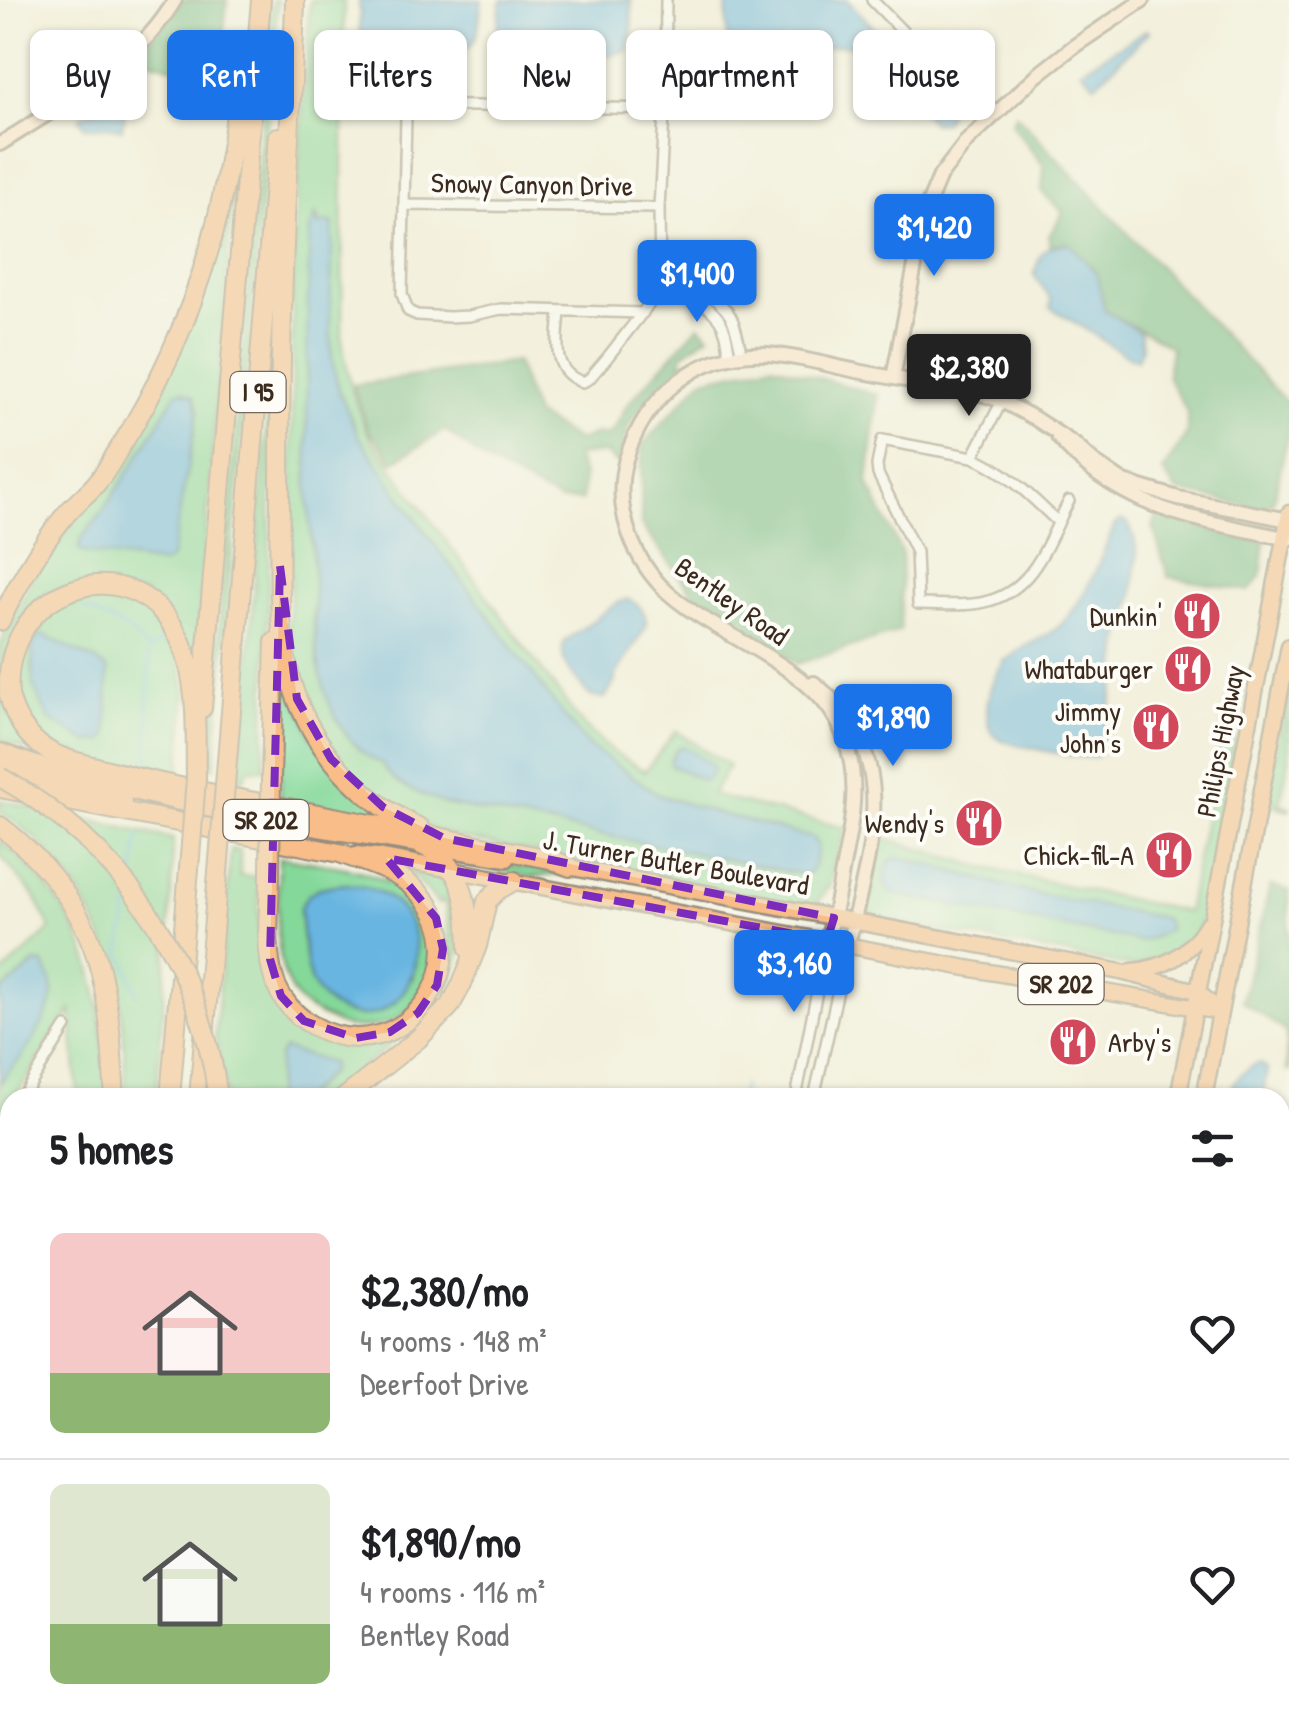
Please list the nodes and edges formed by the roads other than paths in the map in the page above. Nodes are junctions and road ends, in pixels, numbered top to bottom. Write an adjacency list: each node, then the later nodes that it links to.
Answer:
1 (175, 0): 13 (street)
2 (258, 0): 29 (highway); 35 (highway, I 95)
3 (293, 0): 28 (highway); 61 (highway, I 95, bridge)
4 (666, 0): 7 (street)
5 (872, 0): 8 (street)
6 (1143, 0): 10 (street)
7 (665, 30)
8 (901, 30)
9 (626, 108): 14 (street)
10 (995, 115)
11 (663, 120): 15 (street)
12 (989, 120): 20 (street)
13 (0, 144)
14 (404, 205): 15 (street, Snowy Canyon Drive); 17 (street)
15 (659, 208): 16 (street)
16 (661, 285): 18 (street); 19 (street)
17 (560, 312): 18 (street); 18 (street)
18 (643, 313)
19 (736, 357): 20 (street, Bentley Road); 31 (street, Bentley Road)
20 (893, 378): 21 (street, Bentley Road)
21 (1002, 400): 22 (street, Bentley Road); 23 (street)
22 (1050, 428): 25 (street, Bentley Road); 27 (street, Bentley Road)
23 (973, 457): 26 (street); 26 (street)
24 (1069, 501): 26 (street)
25 (1289, 518): 27 (main road, Philips Highway)
26 (1058, 522)
27 (1287, 538): 37 (main road, Philips Highway)
28 (280, 566): 41 (highway); 43 (highway, bridge)
29 (0, 622)
30 (1289, 646): 38 (main road, Philips Highway)
31 (790, 672): 48 (street, Bentley Road); 49 (street, Bentley Road)
32 (0, 751): 42 (main road, J. Turner Butler Boulevard / SR 202)
33 (0, 762): 39 (highway)
34 (0, 778): 62 (highway, bridge)
35 (196, 778): 41 (highway); 60 (highway, I 95, bridge)
36 (0, 788): 39 (highway, SR 202)
37 (1233, 804): 38 (main road); 47 (main road, Philips Highway)
38 (1258, 811): 56 (main road, Philips Highway)
39 (158, 818): 43 (highway, J. Turner Butler Boulevard / SR 202)
40 (0, 826): 59 (highway)
41 (444, 838): 44 (highway)
42 (420, 845): 44 (main road, J. Turner Butler Boulevard / SR 202); 45 (highway)
43 (340, 853): 45 (main road, J. Turner Butler Boulevard / SR 202)
44 (570, 866): 48 (main road, J. Turner Butler Boulevard / SR 202)
45 (454, 871): 46 (main road, J. Turner Butler Boulevard / SR 202); 52 (highway)
46 (514, 882): 50 (main road, J. Turner Butler Boulevard / SR 202); 52 (highway)
47 (1214, 910): 53 (main road); 54 (main road, Philips Highway)
48 (834, 918): 49 (main road, J. Turner Butler Boulevard / SR 202); 50 (street, Bentley Road)
49 (853, 922): 51 (street, Bentley Road); 53 (main road, J. Turner Butler Boulevard / SR 202)
50 (828, 940): 51 (main road, J. Turner Butler Boulevard / SR 202); 64 (street)
51 (848, 945): 55 (main road, J. Turner Butler Boulevard / SR 202); 65 (street)
52 (469, 965): 63 (highway)
53 (1121, 972): 54 (main road, J. Turner Butler Boulevard / SR 202)
54 (1198, 991): 55 (main road, Philips Highway); 56 (main road, J. Turner Butler Boulevard / SR 202)
55 (1194, 1009): 56 (main road, J. Turner Butler Boulevard / SR 202); 66 (main road, Philips Highway)
56 (1220, 1012): 67 (main road, Philips Highway)
57 (66, 1027): 58 (street)
58 (28, 1088)
59 (114, 1088)
60 (171, 1088)
61 (200, 1088)
62 (216, 1088)
63 (356, 1088)
64 (798, 1088)
65 (816, 1088)
66 (1180, 1088)
67 (1206, 1088)

